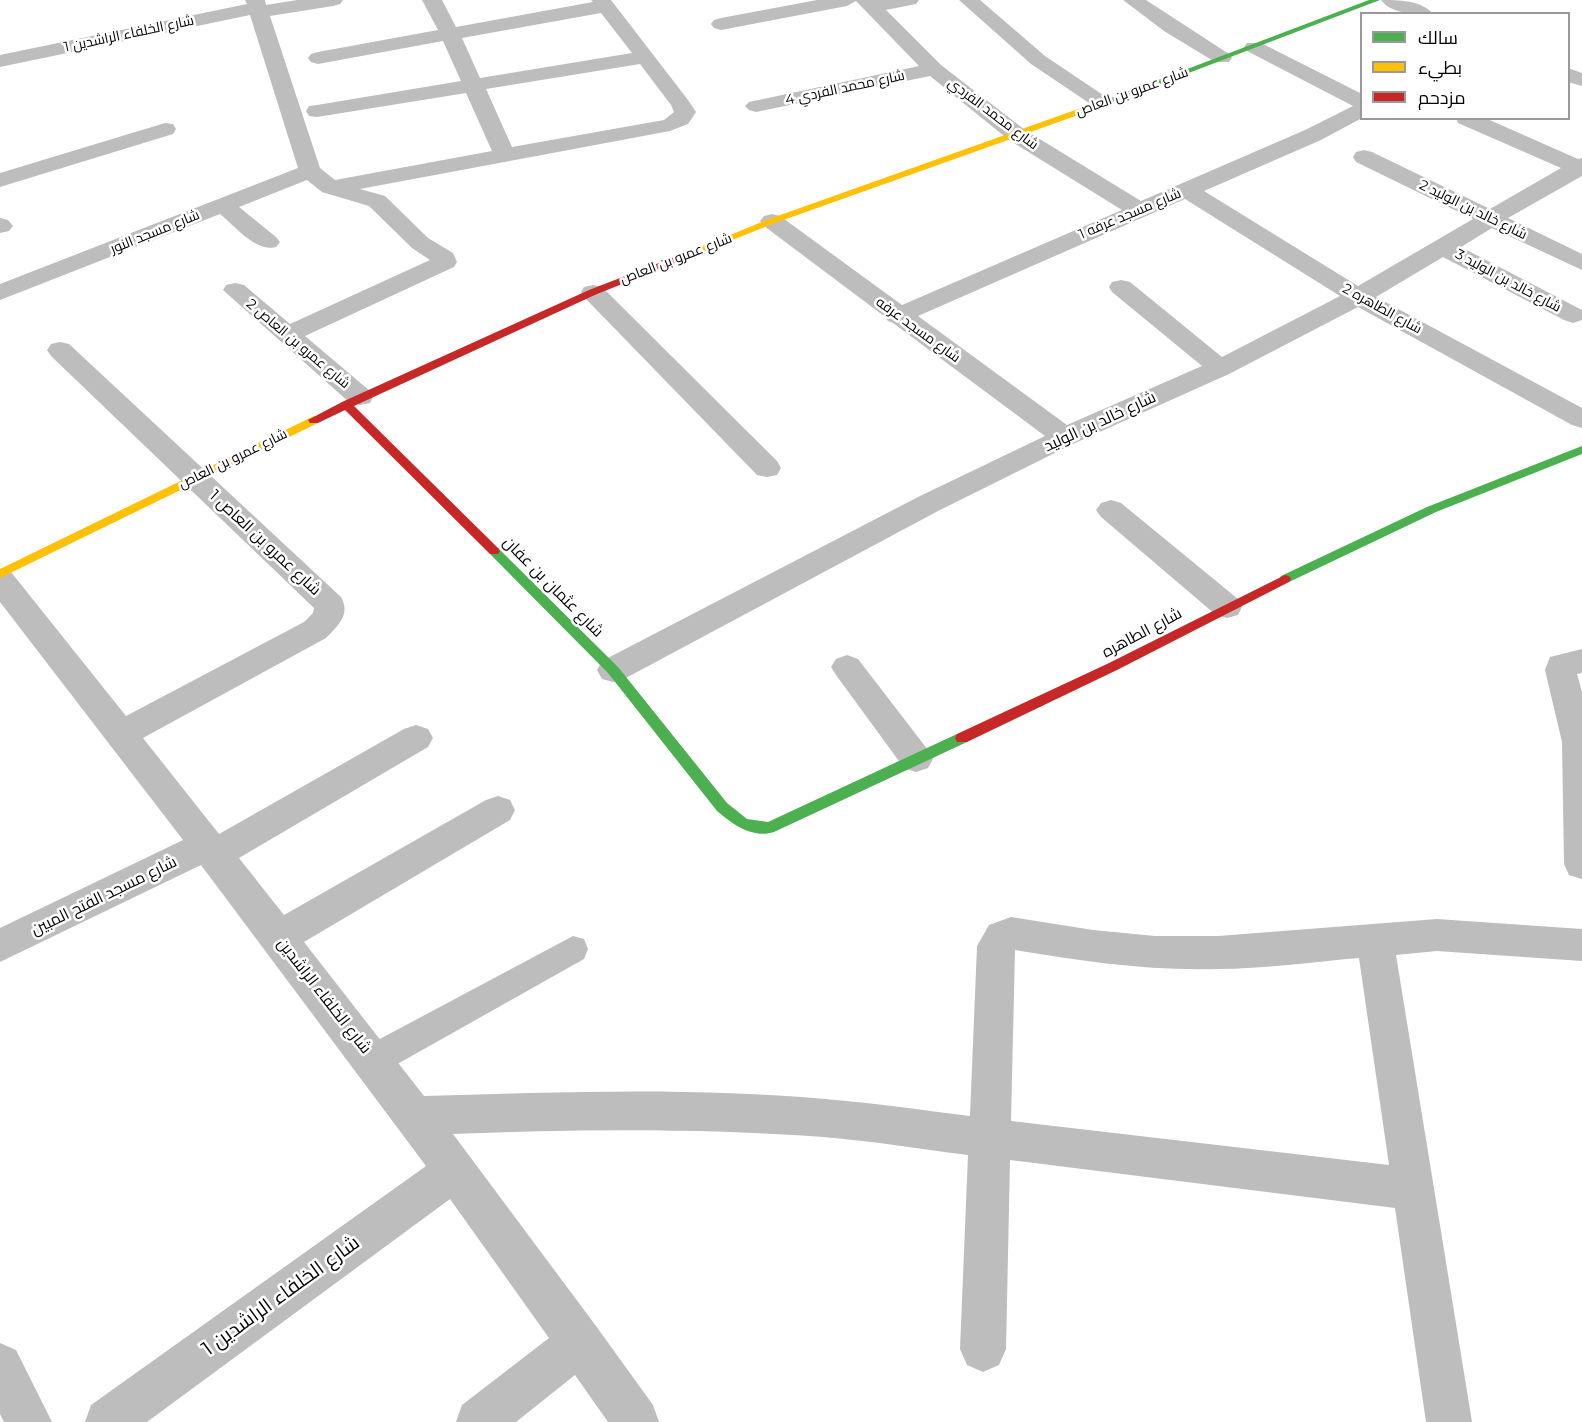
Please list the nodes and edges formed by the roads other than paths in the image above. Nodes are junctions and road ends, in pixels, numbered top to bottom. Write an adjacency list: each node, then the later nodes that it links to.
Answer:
1 (333, 0): 11 (street, شارع الخلفاء الراشدين 1)
2 (432, 0): 14 (street)
3 (847, 0): 13 (street)
4 (909, 0): 10 (street)
5 (969, 0): 23 (street)
6 (1133, 0): 18 (street)
7 (1376, 0): 15 (street, شارع عمرو بن العاص)
8 (1391, 0): 12 (street)
9 (603, 3): 14 (street); 16 (street)
10 (869, 3): 20 (street, شارع محمد الفردي)
11 (257, 7): 19 (street, شارع الخلفاء الراشدين 1); 33 (street)
12 (1419, 12)
13 (721, 24)
14 (450, 34): 17 (street); 21 (street)
15 (1254, 47): 18 (street, شارع عمرو بن العاص); 22 (street)
16 (645, 57): 21 (street); 30 (street)
17 (318, 58)
18 (1222, 58): 23 (street, شارع عمرو بن العاص)
19 (0, 61)
20 (934, 69): 24 (street, شارع محمد الفردي 4); 29 (street, شارع محمد الفردي)
21 (474, 86): 25 (street); 30 (street)
22 (1360, 102)
23 (1102, 103): 29 (street, شارع عمرو بن العاص)
24 (756, 106)
25 (318, 111)
26 (1360, 111): 36 (street, شارع مسجد عرفه 1)
27 (1471, 120): 32 (street)
28 (165, 129): 34 (street)
29 (1017, 135): 38 (street, شارع محمد الفردي); 40 (street, شارع عمرو بن العاص)
30 (505, 155): 35 (street)
31 (1364, 157): 39 (street, شارع خالد بن الوليد 2)
32 (1581, 167): 39 (street, شارع خالد بن الوليد)
33 (310, 171): 35 (street); 37 (street, شارع مسجد النور)
34 (0, 180)
35 (330, 187): 51 (street)
36 (1186, 190): 38 (street, شارع مسجد عرفه 1); 48 (street, شارع الطاهره 2)
37 (223, 205): 41 (street); 47 (street, شارع مسجد النور)
38 (1137, 209): 50 (street, شارع مسجد عرفه 1)
39 (1490, 219): 42 (street, شارع خالد بن الوليد); 43 (street, شارع خالد بن الوليد 2)
40 (772, 221): 46 (street, شارع عمرو بن العاص); 50 (street, شارع مسجد عرفه)
41 (268, 242)
42 (1443, 247): 48 (street, شارع خالد بن الوليد); 49 (street, شارع خالد بن الوليد 3)
43 (1582, 263)
44 (1121, 287): 53 (street)
45 (235, 290): 51 (street, شارع عمرو بن العاص 2)
46 (593, 292): 54 (street, شارع عمرو بن العاص); 58 (street)
47 (0, 293)
48 (1358, 297): 53 (street, شارع خالد بن الوليد); 55 (street, شارع الطاهره 2)
49 (1574, 315)
50 (897, 316): 56 (street, شارع مسجد عرفه)
51 (287, 335): 54 (street, شارع عمرو بن العاص 2)
52 (60, 350): 59 (street, شارع عمرو بن العاص 1)
53 (1220, 368): 56 (street, شارع خالد بن الوليد)
54 (353, 401): 59 (street, شارع عمرو بن العاص); 66 (street, شارع عثمان بن عفان)
55 (1582, 419)
56 (1065, 437): 66 (street, شارع خالد بن الوليد)
57 (1582, 450): 63 (street, شارع الطاهره)
58 (767, 468)
59 (196, 478): 61 (street, شارع عمرو بن العاص); 67 (street, شارع عمرو بن العاص 1)
60 (1111, 510): 63 (street)
61 (0, 574)
62 (0, 580): 67 (street, شارع الخلفاء الراشدين)
63 (1227, 607): 69 (street, شارع الطاهره)
64 (1582, 661): 73 (street)
65 (846, 667): 69 (street)
66 (613, 670): 70 (street, شارع عثمان بن عفان)
67 (120, 734): 72 (street, شارع الخلفاء الراشدين)
68 (416, 738): 72 (street, شارع مسجد الفتح المبين)
69 (916, 759): 70 (street, شارع الطاهره)
70 (722, 807)
71 (498, 810): 74 (street)
72 (211, 850): 74 (street, شارع الخلفاء الراشدين); 77 (street, شارع مسجد الفتح المبين)
73 (1582, 864)
74 (279, 937): 79 (street, شارع الخلفاء الراشدين)
75 (1375, 940): 76 (street); 81 (street); 83 (street)
76 (1582, 945)
77 (0, 946)
78 (573, 949): 79 (lane)
79 (374, 1060): 80 (street, شارع الخلفاء الراشدين)
80 (415, 1116): 81 (street); 82 (street, شارع الخلفاء الراشدين)
81 (990, 1137): 83 (street); 85 (street)
82 (455, 1170): 84 (street, شارع الخلفاء الراشدين); 88 (street, شارع الخلفاء الراشدين 1)
83 (1412, 1189): 91 (street)
84 (580, 1342): 89 (street); 90 (street, شارع الخلفاء الراشدين)
85 (983, 1349)
86 (0, 1366): 87 (street)
87 (29, 1422)
88 (108, 1422)
89 (479, 1422)
90 (636, 1422)
91 (1449, 1422)

